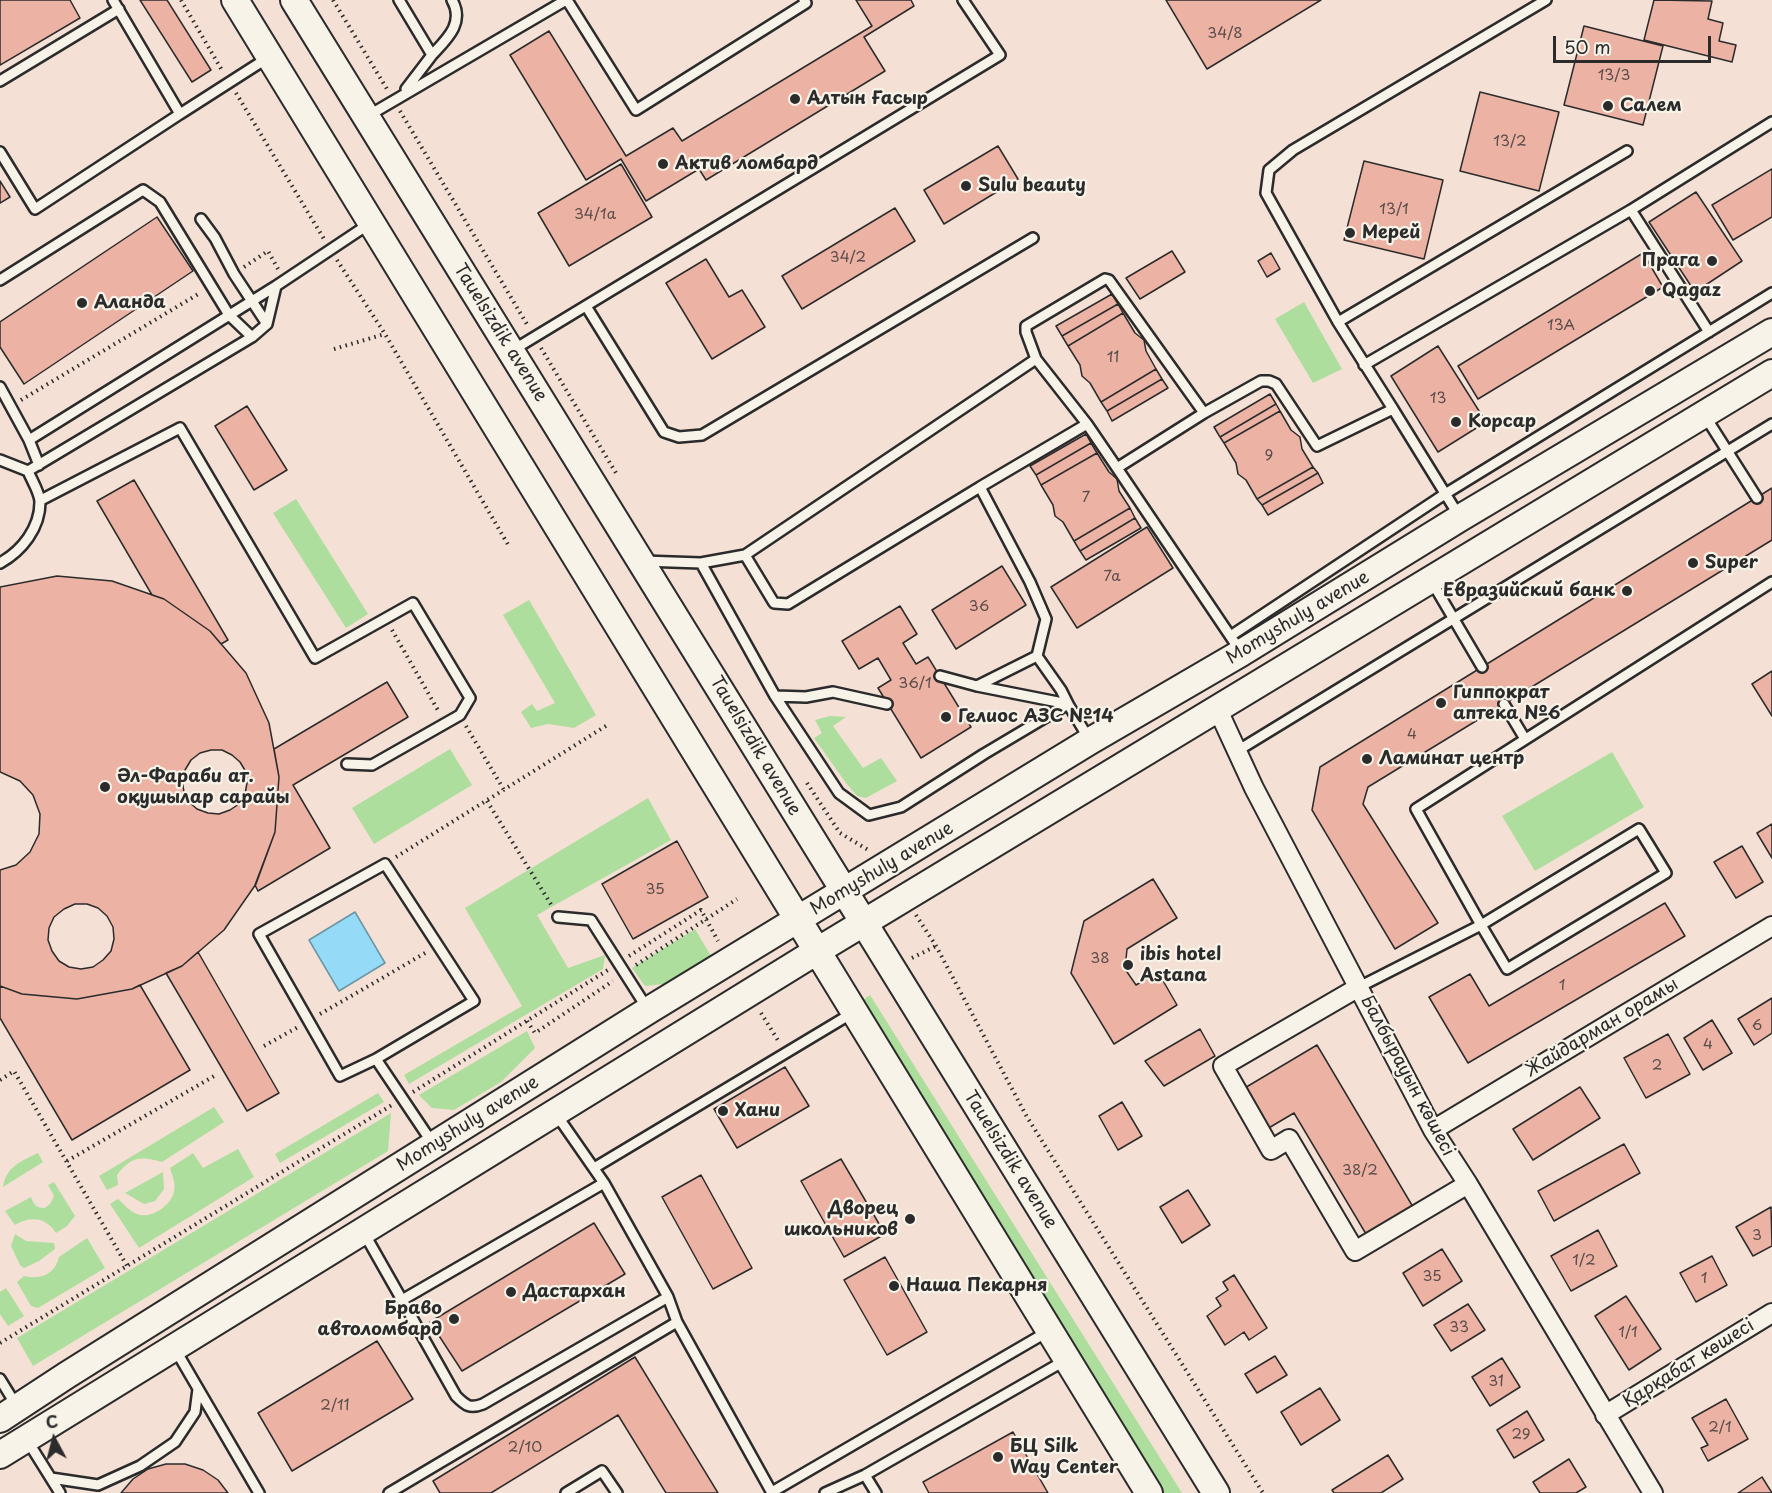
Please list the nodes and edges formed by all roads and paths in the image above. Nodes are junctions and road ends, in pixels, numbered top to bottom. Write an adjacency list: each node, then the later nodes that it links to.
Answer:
1 (113, 0): 12 (lane)
2 (181, 0): 16 (path)
3 (235, 0): 14 (main road)
4 (294, 0): 20 (main road, Tauelsizdik avenue)
5 (333, 0): 18 (path)
6 (399, 0): 13 (lane)
7 (452, 0): 13 (lane)
8 (567, 0): 9 (lane); 17 (lane)
9 (804, 0)
10 (963, 0): 36 (lane)
11 (1546, 0): 38 (lane)
12 (119, 9): 15 (lane); 19 (lane)
13 (432, 55): 17 (lane)
14 (270, 57): 16 (lane); 26 (main road)
15 (0, 81)
16 (230, 82): 19 (lane); 28 (path)
17 (403, 93): 18 (lane)
18 (393, 100): 20 (lane); 44 (path)
19 (180, 114): 23 (lane)
20 (366, 117): 46 (main road, Tauelsizdik avenue)
21 (1772, 122): 24 (lane)
22 (1627, 151): 38 (lane)
23 (0, 152)
24 (1631, 210): 40 (lane); 48 (lane)
25 (201, 219): 29 (lane)
26 (371, 223): 28 (lane); 103 (main road)
27 (1033, 238): 36 (lane)
28 (330, 249): 31 (lane); 42 (path)
29 (234, 274): 31 (path); 35 (lane)
30 (0, 280): 32 (lane)
31 (285, 280): 33 (lane)
32 (211, 286): 37 (lane); 51 (path)
33 (276, 286): 35 (lane); 39 (lane)
34 (1772, 293): 40 (lane)
35 (252, 301): 37 (lane); 39 (lane)
36 (586, 306): 44 (lane)
37 (229, 315): 43 (lane); 57 (lane)
38 (1338, 322): 48 (lane)
39 (267, 324): 43 (lane)
40 (1709, 332): 65 (lane)
41 (1772, 332): 68 (main road, Momyshuly avenue)
42 (385, 334): 45 (path); 69 (path)
43 (252, 337): 60 (lane)
44 (535, 337): 46 (lane); 63 (path)
45 (334, 349)
46 (511, 351): 71 (main road, Tauelsizdik avenue)
47 (1036, 359): 53 (lane); 55 (lane); 70 (lane)
48 (1364, 365): 52 (lane)
49 (1772, 373): 54 (main road, Momyshuly avenue)
50 (0, 387): 51 (lane)
51 (11, 406): 57 (lane)
52 (1393, 409): 53 (lane); 65 (lane)
53 (1204, 413): 61 (lane)
54 (1704, 414): 58 (lane); 74 (main road, Momyshuly avenue)
55 (1087, 424): 61 (lane); 64 (lane)
56 (1772, 424): 58 (lane)
57 (29, 440): 60 (lane)
58 (1727, 451): 66 (lane); 77 (lane)
59 (0, 460): 62 (lane)
60 (39, 465): 62 (lane)
61 (1118, 468): 78 (lane)
62 (28, 471): 67 (lane)
63 (620, 480)
64 (980, 487): 70 (lane); 79 (lane)
65 (1445, 494): 68 (lane); 78 (lane)
66 (1757, 498)
67 (41, 500): 73 (lane); 76 (lane)
68 (1460, 518): 78 (main road, Momyshuly avenue)
69 (510, 548)
70 (745, 555): 72 (lane)
71 (642, 561): 72 (lane); 100 (main road, Tauelsizdik avenue)
72 (701, 562): 83 (lane)
73 (0, 563)
74 (1431, 580): 77 (lane); 87 (main road, Momyshuly avenue)
75 (1772, 582): 91 (lane)
76 (385, 619): 88 (lane); 89 (path)
77 (1453, 619): 80 (lane); 93 (lane)
78 (1237, 644): 92 (main road, Momyshuly avenue)
79 (1037, 656): 82 (lane); 85 (lane)
80 (1482, 667)
81 (940, 676): 82 (lane)
82 (977, 686): 85 (lane)
83 (775, 696): 84 (lane); 85 (lane)
84 (887, 704)
85 (1068, 704): 92 (lane)
86 (1504, 704): 91 (lane)
87 (1218, 710): 93 (street, Балбырауын көшесі); 104 (main road, Momyshuly avenue)
88 (460, 715): 89 (lane); 96 (path)
89 (445, 723): 94 (lane)
90 (609, 724): 96 (path)
91 (1525, 739): 105 (lane)
92 (1090, 741): 100 (main road, Momyshuly avenue)
93 (1238, 751): 113 (street, Балбырауын көшесі)
94 (347, 764)
95 (801, 774): 98 (path)
96 (504, 790): 97 (path)
97 (487, 801): 99 (path); 102 (path)
98 (872, 852)
99 (386, 864): 107 (lane); 117 (lane)
100 (844, 892): 103 (main road, Momyshuly avenue); 104 (main road, Tauelsizdik avenue)
101 (915, 912): 109 (path)
102 (558, 917): 112 (lane)
103 (798, 920): 110 (main road); 115 (main road, Momyshuly avenue)
104 (864, 924): 110 (main road, Momyshuly avenue); 158 (main road, Tauelsizdik avenue)
105 (1481, 925): 105 (lane); 113 (lane)
106 (1772, 926): 125 (street, Жайдарман орамы)
107 (438, 945): 117 (path); 120 (lane)
108 (720, 945): 112 (path)
109 (936, 946): 111 (path); 159 (path)
110 (817, 951): 116 (main road); 124 (main road, Momyshuly avenue)
111 (903, 962)
112 (618, 963): 115 (lane); 123 (path)
113 (1359, 987): 125 (street, Балбырауын көшесі); 130 (street)
114 (759, 1009): 118 (path)
115 (649, 1010): 126 (main road, Momyshuly avenue)
116 (854, 1012): 128 (lane); 137 (main road)
117 (309, 1021): 119 (path); 120 (lane)
118 (789, 1037)
119 (264, 1046)
120 (376, 1059): 123 (lane)
121 (216, 1075): 127 (path)
122 (0, 1080): 127 (path)
123 (401, 1099): 126 (lane); 132 (path)
124 (555, 1112): 128 (lane); 131 (main road, Momyshuly avenue)
125 (1432, 1130): 130 (street, Балбырауын көшесі)
126 (434, 1146): 143 (main road, Momyshuly avenue)
127 (67, 1161): 132 (path)
128 (594, 1168): 129 (lane)
129 (604, 1183): 133 (lane); 134 (lane)
130 (1468, 1184): 144 (street, Балбырауын көшесі)
131 (362, 1231): 134 (lane); 139 (main road, Momyshuly avenue)
132 (127, 1266): 138 (path)
133 (668, 1296): 134 (lane); 136 (lane)
134 (402, 1300)
135 (1772, 1313): 144 (street, Қарқабат көшесі)
136 (677, 1322): 151 (lane); 154 (lane)
137 (1048, 1331): 140 (main road); 154 (lane)
138 (0, 1343)
139 (174, 1347): 142 (lane); 145 (main road, Momyshuly avenue)
140 (1066, 1359): 147 (lane); 157 (main road)
141 (0, 1379): 143 (lane)
142 (198, 1389): 148 (lane); 150 (lane)
143 (8, 1413)
144 (1605, 1415): 160 (street, Балбырауын көшесі)
145 (26, 1438): 146 (main road, Momyshuly avenue); 148 (lane)
146 (0, 1455)
147 (865, 1475): 155 (lane); 156 (lane)
148 (51, 1478): 149 (lane)
149 (60, 1493)
150 (259, 1493)
151 (389, 1493)
152 (566, 1493): 153 (lane)
153 (617, 1493)
154 (772, 1493)
155 (825, 1493)
156 (876, 1493)
157 (1148, 1493)
158 (1216, 1493)
159 (1263, 1493)
160 (1653, 1493)

